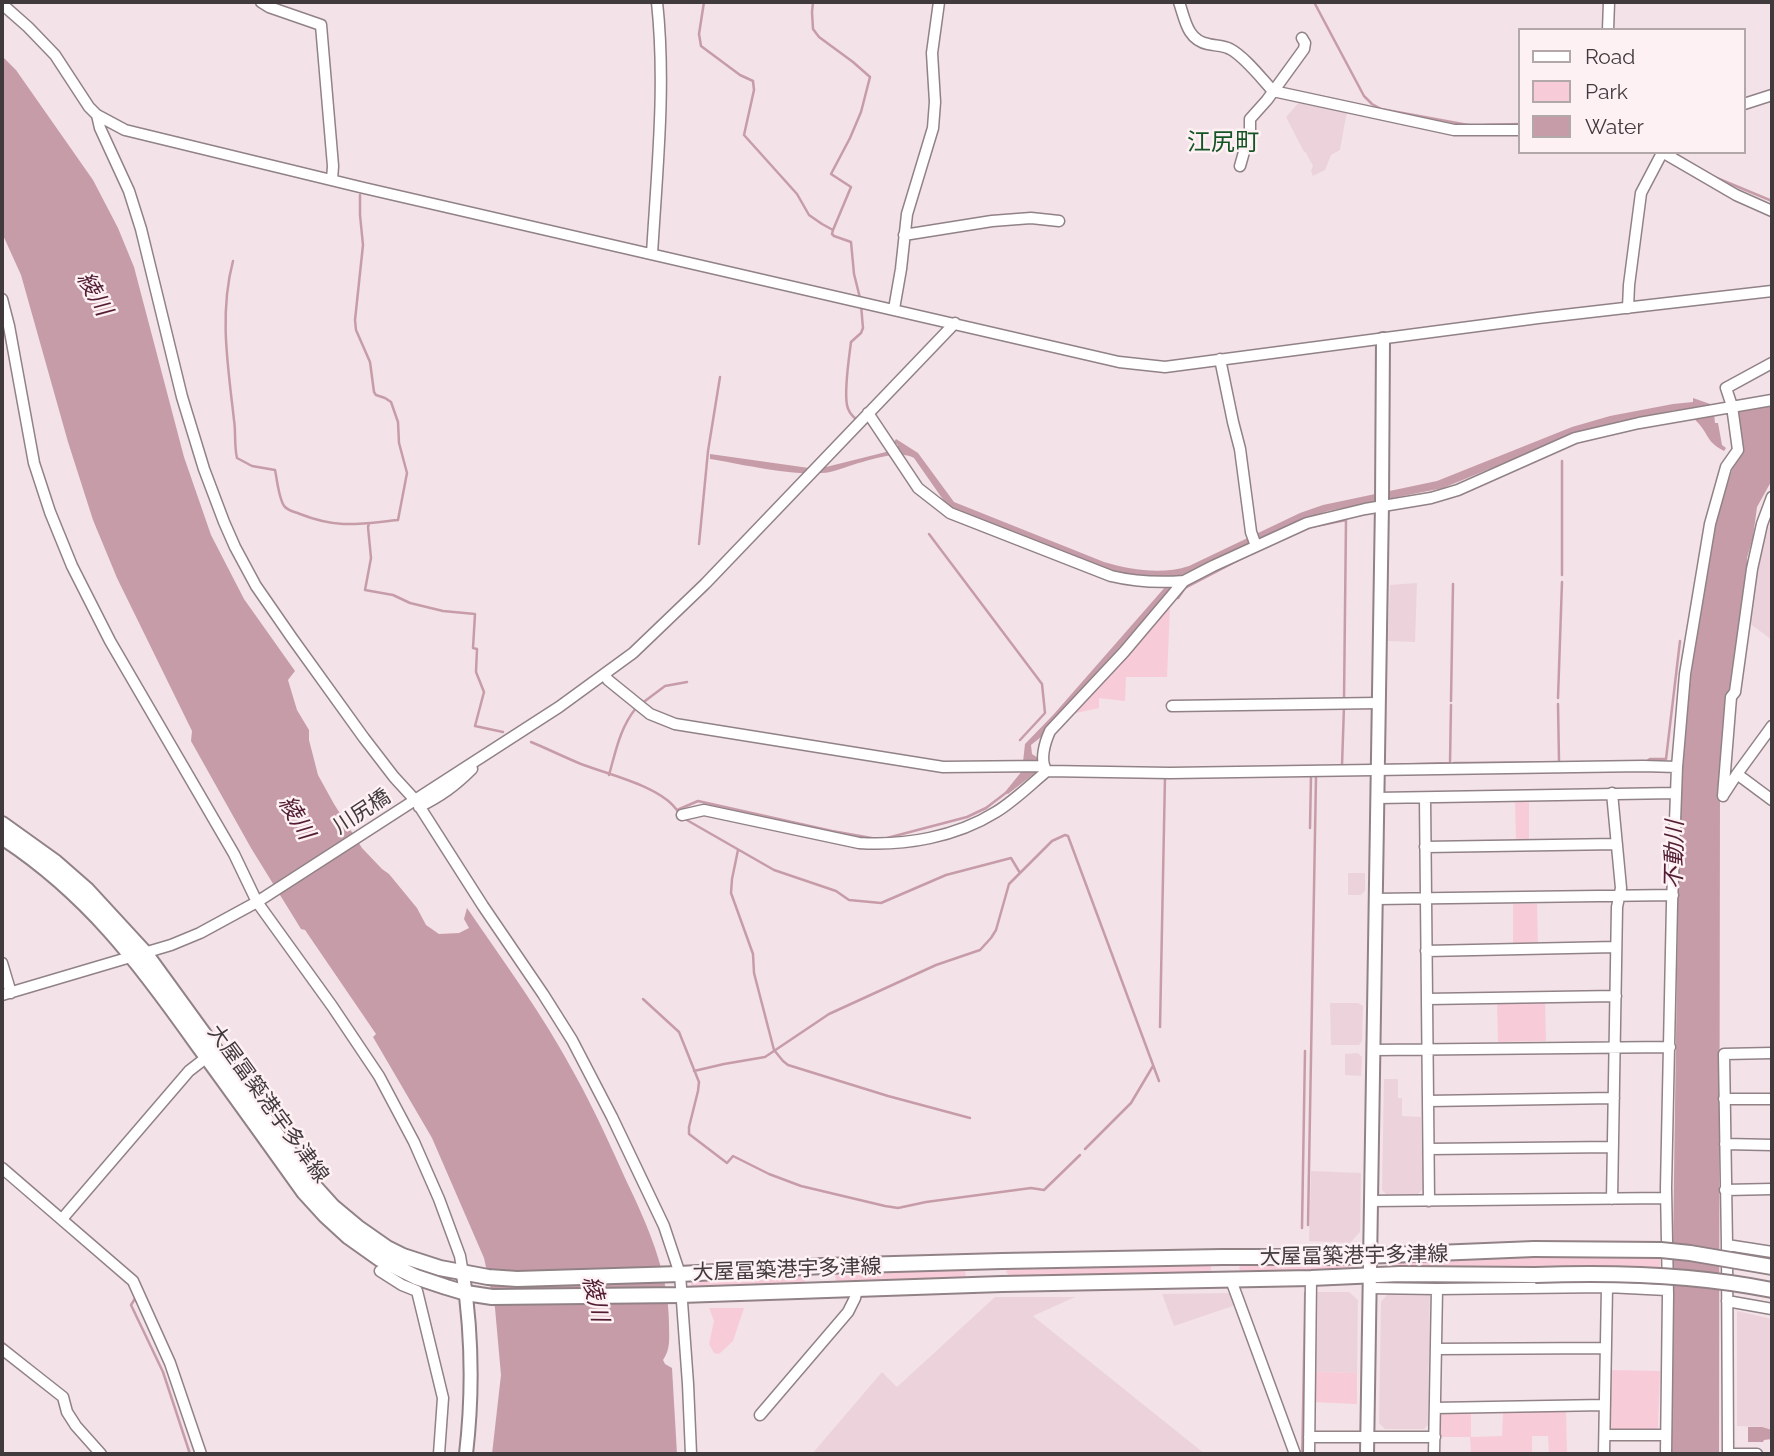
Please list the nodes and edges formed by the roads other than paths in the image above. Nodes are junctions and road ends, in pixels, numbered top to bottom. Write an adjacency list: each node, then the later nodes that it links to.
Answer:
1 (261, 2): 17 (street)
2 (657, 2): 21 (street)
3 (939, 2): 20 (street)
4 (1179, 2): 9 (street)
5 (1609, 2): 7 (street)
6 (2, 4): 12 (street)
7 (1608, 28)
8 (1302, 38): 9 (street)
9 (1273, 91): 13 (street); 16 (street)
10 (1772, 95): 11 (street)
11 (1746, 103)
12 (97, 115): 17 (street); 50 (street)
13 (1518, 130)
14 (1661, 154): 24 (street)
15 (1664, 154): 18 (street)
16 (1240, 166)
17 (332, 180): 21 (street)
18 (1772, 211)
19 (1059, 221): 20 (street)
20 (904, 235): 25 (street)
21 (652, 254): 25 (street)
22 (1772, 290): 24 (street)
23 (2, 299): 60 (street)
24 (1628, 308): 27 (street)
25 (894, 309): 26 (street)
26 (955, 323): 28 (street); 32 (street, 川尻橋)
27 (1383, 339): 28 (street); 34 (street)
28 (1220, 359): 35 (street)
29 (1772, 363): 31 (street)
30 (1772, 400): 31 (street)
31 (1732, 406): 34 (street); 41 (street)
32 (868, 413): 36 (street); 37 (street, 川尻橋)
33 (1772, 497): 44 (street)
34 (1382, 500): 35 (street); 38 (street)
35 (1256, 544): 36 (street)
36 (1182, 581): 42 (street)
37 (605, 675): 42 (street); 50 (street, 川尻橋)
38 (1378, 703): 39 (street); 43 (street)
39 (1172, 706)
40 (1770, 733): 44 (street)
41 (1677, 767): 43 (street); 46 (street)
42 (1043, 768): 43 (street); 51 (street)
43 (1377, 769): 48 (street)
44 (1737, 774): 47 (street)
45 (1612, 793): 46 (street); 49 (street); 54 (street)
46 (1675, 793): 56 (street)
47 (1771, 797)
48 (1377, 798): 49 (street); 59 (street)
49 (1424, 798): 55 (street)
50 (415, 804): 60 (street, 川尻橋); 99 (street)
51 (682, 815)
52 (2, 824): 63 (main road, 大屋冨築港宇多津線)
53 (2, 837): 63 (main road, 大屋冨築港宇多津線)
54 (1617, 844): 55 (street); 57 (street)
55 (1425, 847): 58 (street)
56 (1673, 895): 57 (street); 69 (street)
57 (1618, 896): 58 (street); 61 (street)
58 (1426, 898): 59 (street); 62 (street)
59 (1375, 899): 71 (street)
60 (261, 900): 63 (street, 川尻橋); 98 (street)
61 (1616, 947): 62 (street); 66 (street)
62 (1426, 951): 67 (street)
63 (140, 955): 65 (street, 川尻橋); 73 (main road, 大屋冨築港宇多津線); 94 (main road, 大屋冨築港宇多津線)
64 (2, 963): 65 (street)
65 (6, 994)
66 (1616, 996): 67 (street); 68 (street)
67 (1427, 999): 70 (street)
68 (1615, 1047): 69 (street); 70 (street); 74 (street)
69 (1670, 1047): 85 (street)
70 (1427, 1049): 71 (street); 77 (street)
71 (1373, 1050): 88 (street)
72 (1772, 1053): 75 (street)
73 (207, 1057): 89 (street); 94 (main road, 大屋冨築港宇多津線)
74 (1614, 1098): 77 (street); 80 (street)
75 (1724, 1099): 76 (street); 78 (street)
76 (1772, 1099)
77 (1428, 1101): 81 (street)
78 (1725, 1144): 79 (street); 84 (street)
79 (1772, 1144)
80 (1613, 1147): 81 (street); 86 (street)
81 (1429, 1149): 87 (street)
82 (2, 1168): 89 (street)
83 (1772, 1189): 84 (street)
84 (1725, 1190): 90 (street)
85 (1666, 1198): 86 (street); 107 (street)
86 (1612, 1199): 87 (street)
87 (1429, 1200): 88 (street)
88 (1371, 1201): 92 (street)
89 (62, 1219): 126 (street)
90 (1727, 1245): 91 (street); 112 (street)
91 (1772, 1252)
92 (1369, 1256): 93 (main road, 大屋冨築港宇多津線); 97 (main road, 大屋冨築港宇多津線, bridge); 102 (street)
93 (1222, 1257): 95 (main road, 大屋冨築港宇多津線); 101 (main road)
94 (382, 1259): 98 (main road, 大屋冨築港宇多津線); 110 (main road, 大屋冨築港宇多津線); 127 (street)
95 (1002, 1261): 96 (main road, 大屋冨築港宇多津線); 103 (main road)
96 (822, 1266): 99 (main road, 大屋冨築港宇多津線); 109 (main road)
97 (1772, 1268)
98 (463, 1273): 99 (main road, 大屋冨築港宇多津線); 110 (street)
99 (673, 1274): 111 (street)
100 (1311, 1278): 101 (main road, 大屋冨築港宇多津線); 102 (main road, 大屋冨築港宇多津線); 122 (street)
101 (1230, 1280): 103 (main road, 大屋冨築港宇多津線); 130 (street)
102 (1369, 1282): 106 (street); 108 (main road, 大屋冨築港宇多津線, bridge); 124 (street)
103 (1002, 1284): 105 (main road, 大屋冨築港宇多津線)
104 (1607, 1287): 106 (street); 107 (street); 114 (street)
105 (857, 1289): 109 (main road, 大屋冨築港宇多津線); 119 (street)
106 (1437, 1289): 116 (street)
107 (1667, 1290): 121 (street)
108 (1772, 1290)
109 (821, 1291): 111 (main road, 大屋冨築港宇多津線)
110 (473, 1294): 111 (main road, 大屋冨築港宇多津線); 128 (street)
111 (677, 1295): 129 (street)
112 (1727, 1301): 113 (street); 136 (street)
113 (1772, 1309)
114 (1606, 1348): 116 (street); 117 (street)
115 (2, 1349): 125 (street)
116 (1436, 1349): 118 (street)
117 (1605, 1405): 118 (street); 120 (street)
118 (1435, 1408): 123 (street)
119 (760, 1415)
120 (1605, 1435): 121 (street); 134 (street)
121 (1666, 1435): 135 (street)
122 (1310, 1437): 124 (street); 131 (street)
123 (1435, 1437): 124 (street); 133 (street)
124 (1367, 1438): 132 (street)
125 (101, 1454)
126 (201, 1454)
127 (439, 1454)
128 (466, 1454)
129 (691, 1454)
130 (1294, 1454)
131 (1309, 1454)
132 (1367, 1454)
133 (1434, 1454)
134 (1604, 1454)
135 (1666, 1454)
136 (1757, 1454)

